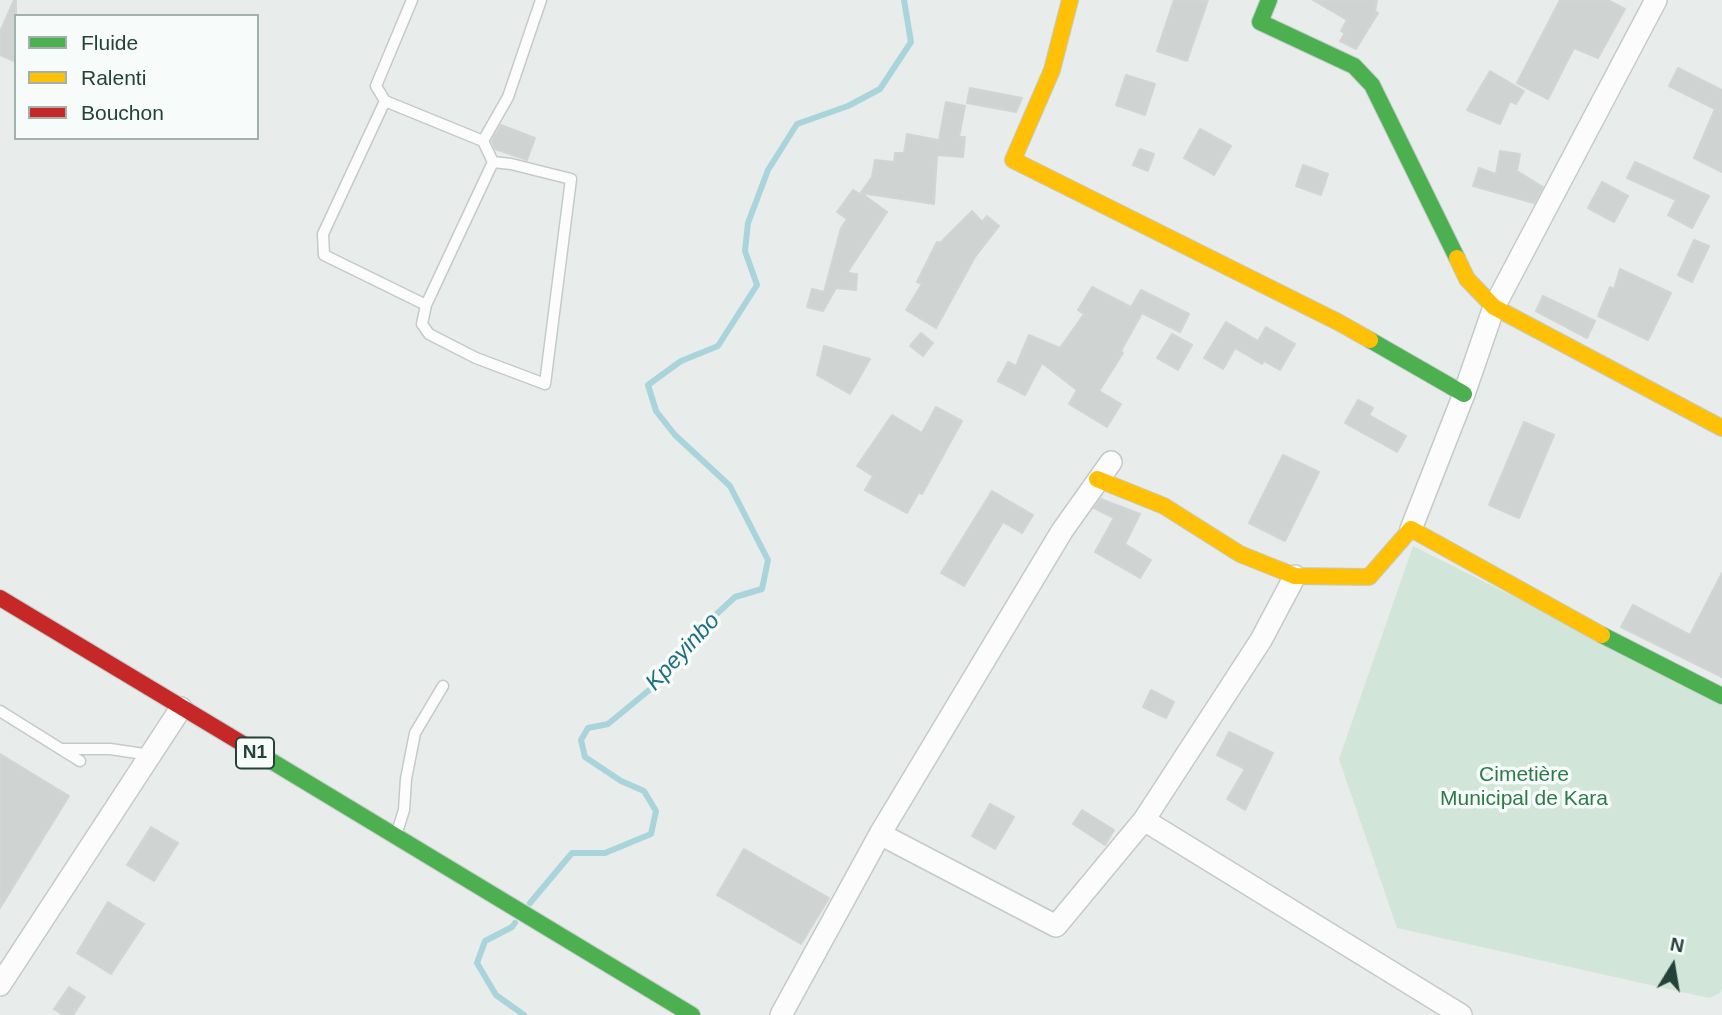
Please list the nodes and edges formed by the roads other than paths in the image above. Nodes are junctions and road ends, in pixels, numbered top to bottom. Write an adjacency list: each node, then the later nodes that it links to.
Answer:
1 (412, 0): 6 (lane)
2 (541, 0): 7 (lane)
3 (1070, 0): 11 (main road)
4 (1269, 0): 10 (main road)
5 (1656, 0): 10 (street)
6 (385, 101): 7 (lane); 9 (lane)
7 (483, 141): 8 (lane)
8 (493, 162): 9 (lane); 9 (lane)
9 (426, 305)
10 (1494, 307): 11 (street); 12 (main road)
11 (1464, 394): 15 (street)
12 (1722, 428)
13 (1111, 462): 14 (street)
14 (1097, 479): 16 (main road); 26 (street)
15 (1411, 529): 16 (main road); 19 (main road)
16 (1295, 576): 25 (street)
17 (0, 598): 20 (main road, N1)
18 (443, 686): 27 (lane)
19 (1722, 696)
20 (181, 709): 23 (street); 27 (main road, N1)
21 (0, 710): 22 (lane)
22 (61, 749): 23 (lane); 24 (lane)
23 (151, 755): 28 (street)
24 (80, 761)
25 (1144, 820): 26 (street); 31 (street)
26 (880, 834): 30 (street)
27 (396, 838): 29 (main road, N1)
28 (0, 985)
29 (692, 1015)
30 (781, 1015)
31 (1461, 1015)

